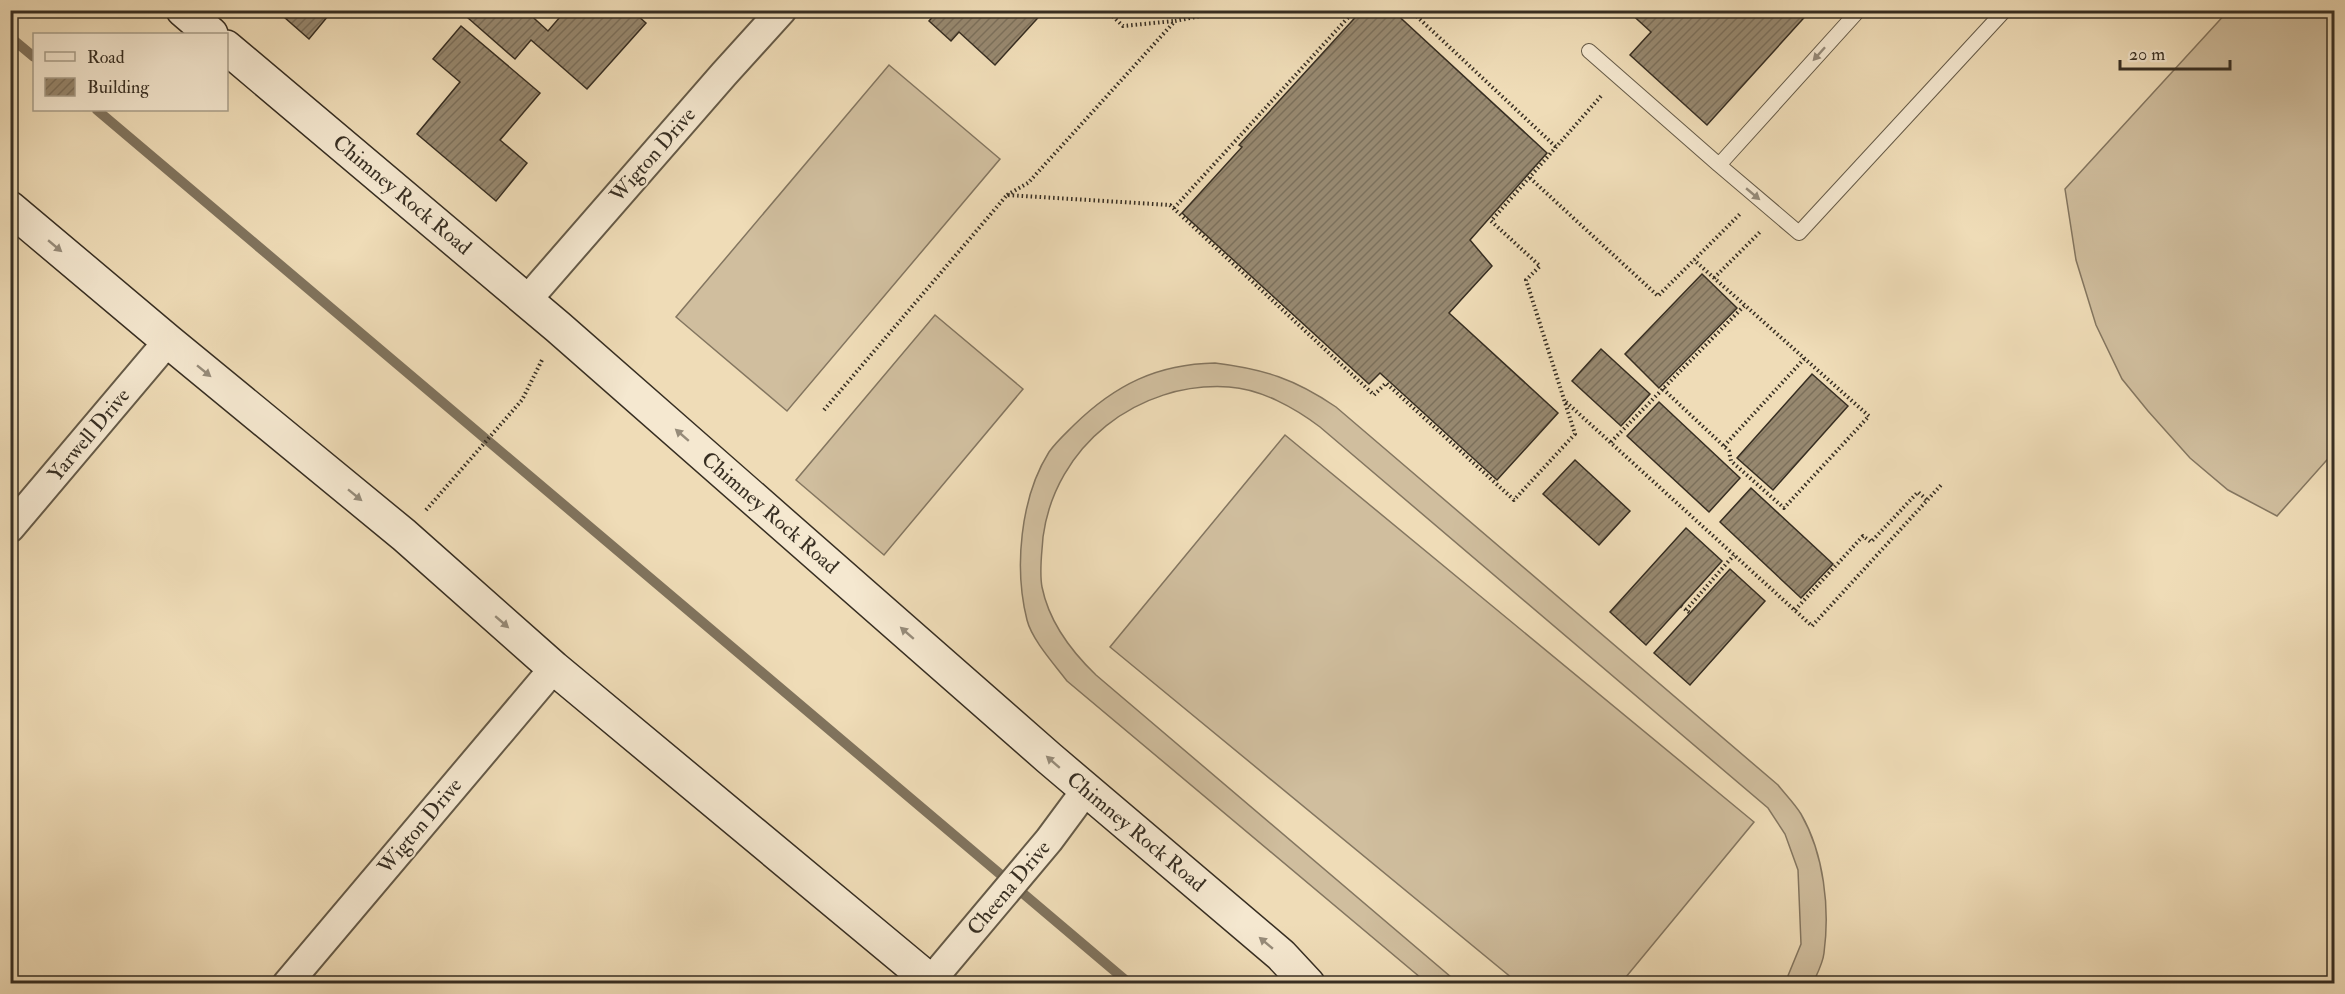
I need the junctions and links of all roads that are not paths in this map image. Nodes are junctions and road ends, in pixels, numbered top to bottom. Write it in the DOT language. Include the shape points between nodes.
graph roads {
  1 [pos="183,10"];
  2 [pos="782,10"];
  3 [pos="1859,10"];
  4 [pos="2005,10"];
  5 [pos="210,33"];
  6 [pos="228,49"];
  7 [pos="1589,51"];
  8 [pos="1719,165"];
  9 [pos="10,208"];
  10 [pos="527,300"];
  11 [pos="168,342"];
  12 [pos="10,528"];
  13 [pos="554,668"];
  14 [pos="1086,790"];
  15 [pos="931,983"];
  16 [pos="286,984"];
  17 [pos="1308,984"];
  1 -- 5 [label="main road"];
  2 -- 10 [label="street, Wigton Drive"];
  3 -- 8 [label="lane, one-way"];
  8 -- 4 [label="lane, one-way" via="1799,233"];
  6 -- 10 [label="main road, Chimney Rock Road"];
  7 -- 8 [label="lane"];
  9 -- 11 [label="main road, one-way"];
  14 -- 10 [label="main road, Chimney Rock Road, one-way"];
  11 -- 12 [label="street, Yarwell Drive"];
  11 -- 13 [label="main road, one-way" via="404,535"];
  13 -- 15 [label="main road"];
  13 -- 16 [label="street, Wigton Drive"];
  14 -- 15 [label="street, Cheena Drive"];
  17 -- 14 [label="main road, Chimney Rock Road, one-way" via="1281,955"];
}
